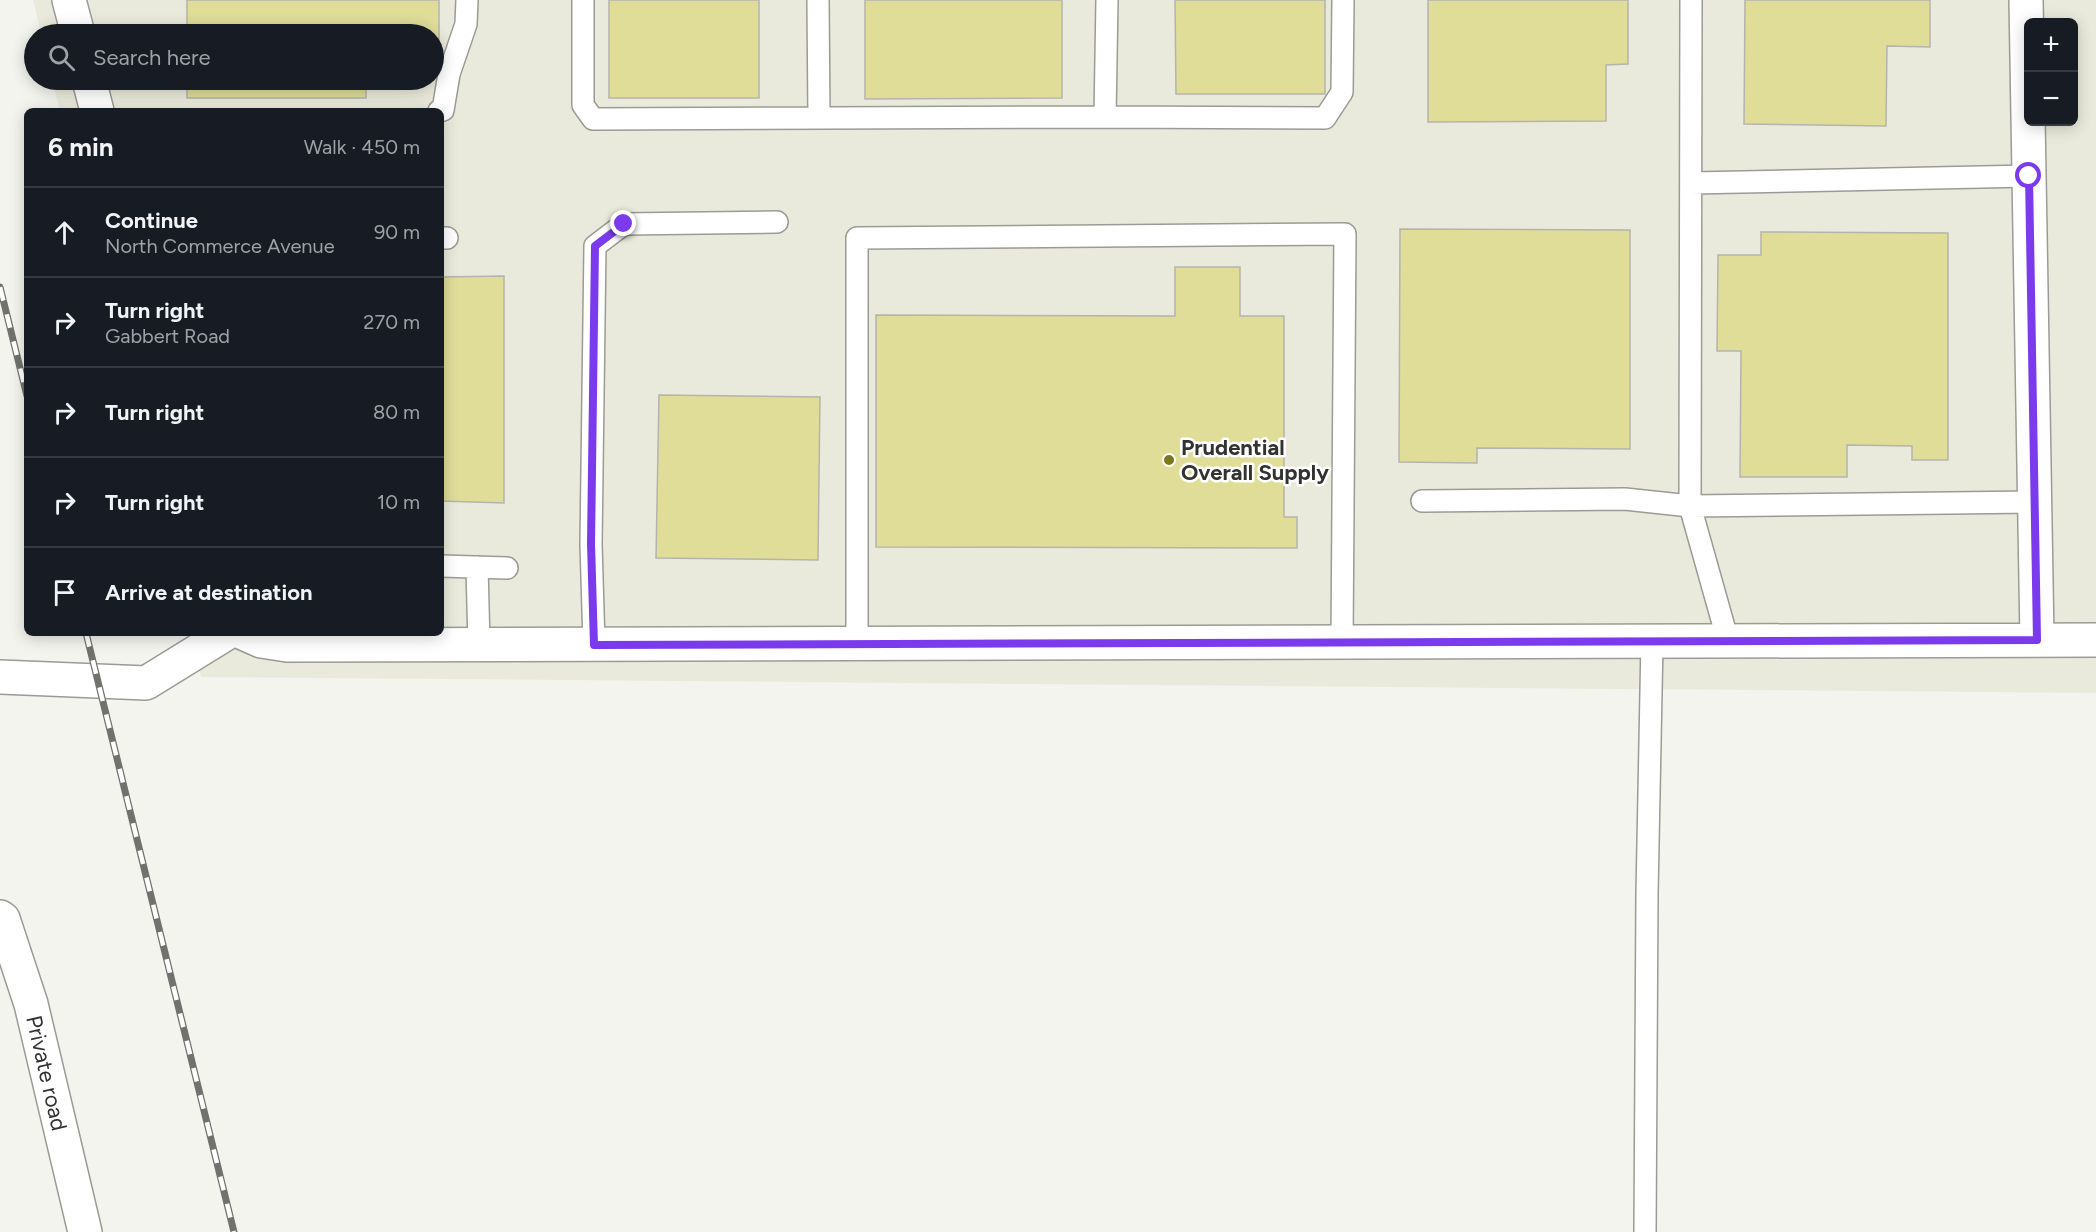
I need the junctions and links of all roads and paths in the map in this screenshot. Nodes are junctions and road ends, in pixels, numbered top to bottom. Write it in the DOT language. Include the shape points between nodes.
graph roads {
  1 [pos="69,0"];
  2 [pos="467,0"];
  3 [pos="583,0"];
  4 [pos="818,0"];
  5 [pos="1107,0"];
  6 [pos="1343,0"];
  7 [pos="1691,0"];
  8 [pos="2026,0"];
  9 [pos="75,24"];
  10 [pos="92,90"];
  11 [pos="96,108"];
  12 [pos="443,108"];
  13 [pos="1106,117"];
  14 [pos="819,118"];
  15 [pos="2029,176"];
  16 [pos="1691,183"];
  17 [pos="777,222"];
  18 [pos="1422,501"];
  19 [pos="2035,502"];
  20 [pos="1690,506"];
  21 [pos="444,566"];
  22 [pos="477,567"];
  23 [pos="507,568"];
  24 [pos="222,636"];
  25 [pos="250,636"];
  26 [pos="2037,640"];
  27 [pos="2096,640"];
  28 [pos="1652,641"];
  29 [pos="1728,641"];
  30 [pos="1342,642"];
  31 [pos="857,644"];
  32 [pos="479,645"];
  33 [pos="594,645"];
  34 [pos="0,677"];
  35 [pos="0,917"];
  36 [pos="85,1232"];
  37 [pos="1645,1232"];
  1 -- 9 [label="street"];
  2 -- 12 [label="lane" via="466,24 449,74"];
  3 -- 14 [label="lane" via="583,105 593,119"];
  4 -- 14 [label="lane"];
  5 -- 13 [label="lane"];
  6 -- 13 [label="lane" via="1342,92 1325,118"];
  7 -- 16 [label="lane"];
  8 -- 15 [label="street"];
  10 -- 11 [label="street"];
  13 -- 14 [label="lane"];
  15 -- 16 [label="lane"];
  15 -- 19 [label="street"];
  16 -- 20 [label="lane"];
  17 -- 33 [label="lane" via="624,224 595,246 591,544"];
  18 -- 20 [label="lane" via="1624,499"];
  19 -- 20 [label="lane"];
  19 -- 26 [label="street"];
  20 -- 29 [label="lane"];
  21 -- 22 [label="lane"];
  22 -- 23 [label="lane"];
  22 -- 32 [label="lane"];
  24 -- 34 [label="street" via="147,683"];
  25 -- 32 [label="street" via="287,645"];
  26 -- 27 [label="street"];
  26 -- 29 [label="street"];
  28 -- 29 [label="street"];
  28 -- 30 [label="street"];
  28 -- 37 [label="lane"];
  30 -- 31 [label="street"];
  30 -- 31 [label="lane" via="1345,234 1237,234 857,238"];
  31 -- 33 [label="street"];
  32 -- 33 [label="street"];
  35 -- 36 [label="street, Private road" via="31,1004"];
}
